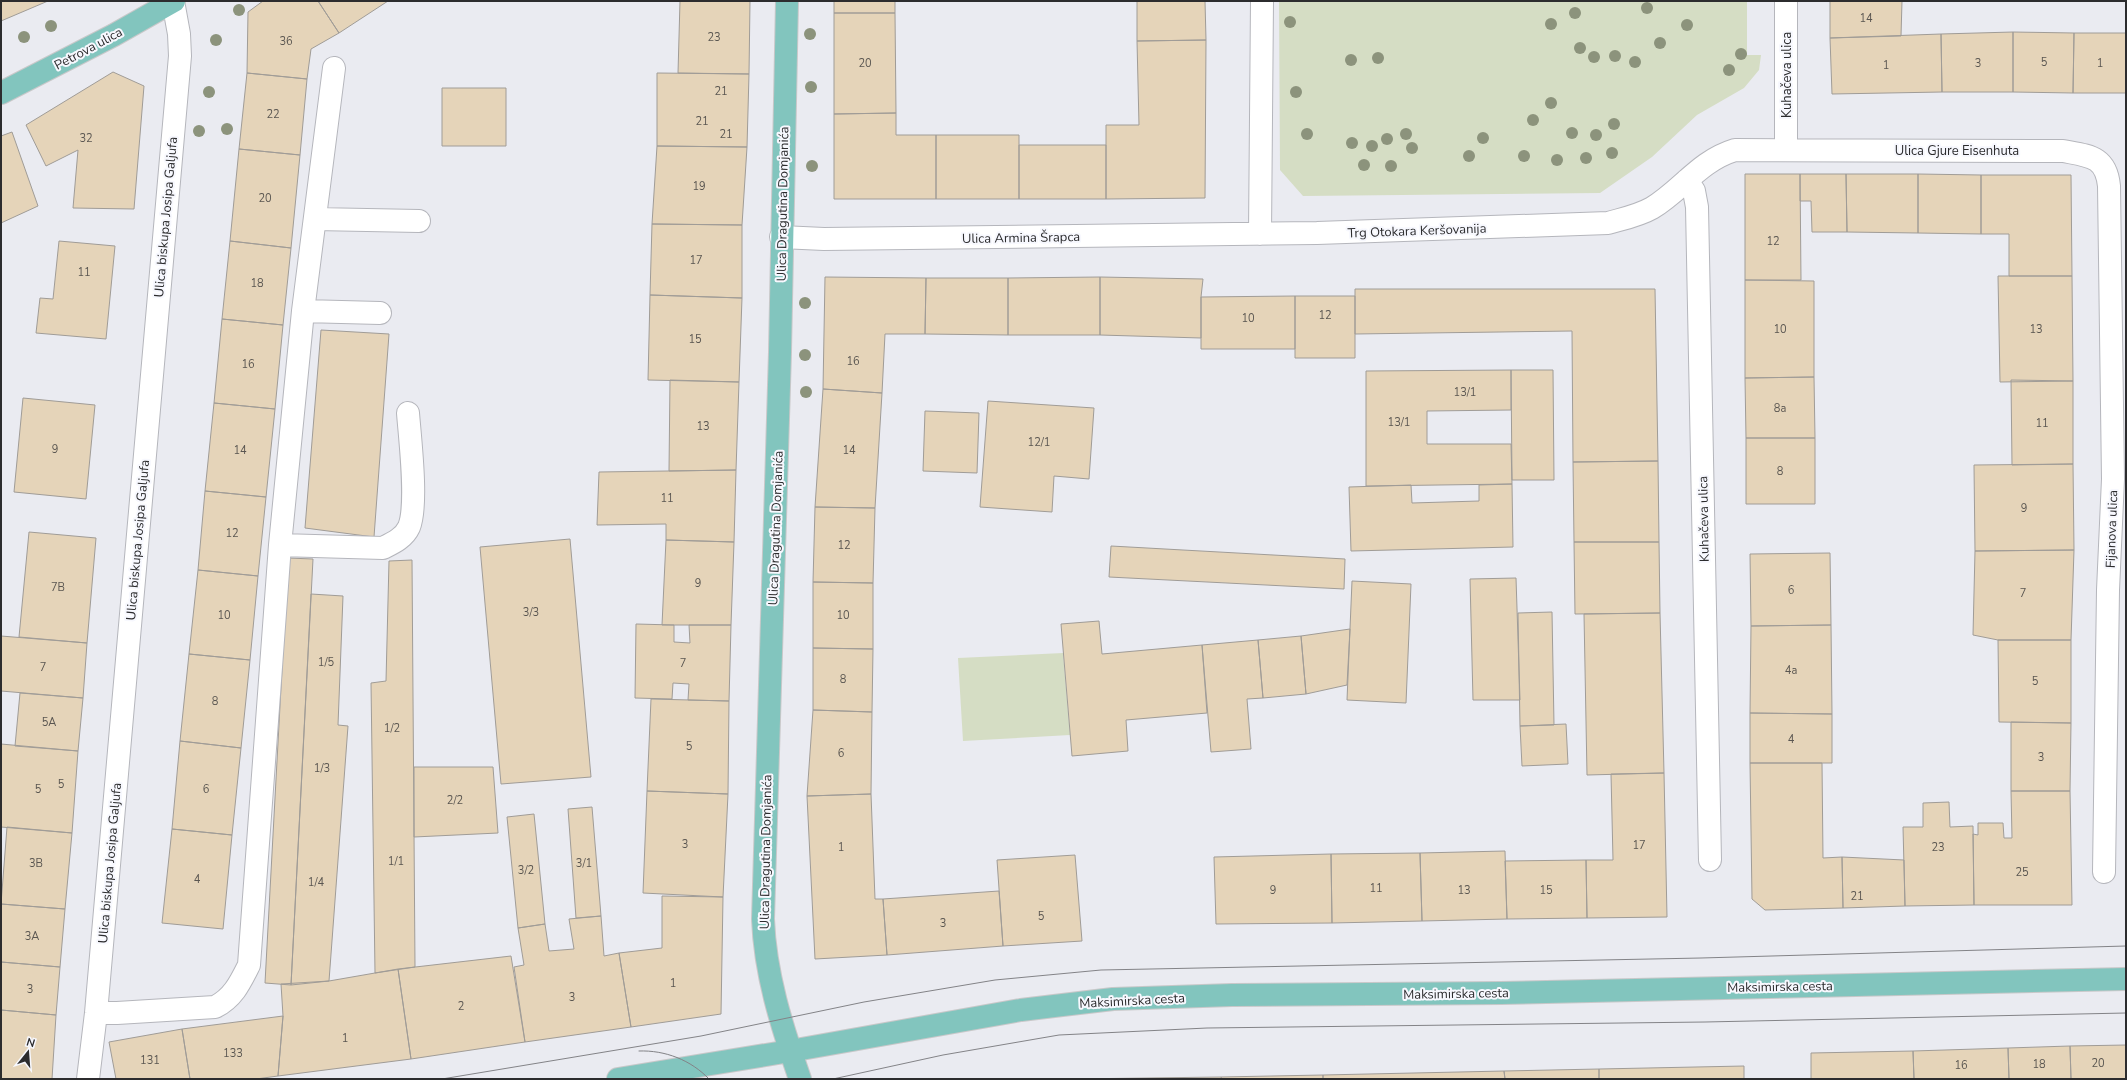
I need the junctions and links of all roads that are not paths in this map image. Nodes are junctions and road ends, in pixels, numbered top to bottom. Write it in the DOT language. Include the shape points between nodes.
graph roads {
  1 [pos="173,1"];
  2 [pos="787,1"];
  3 [pos="1262,1"];
  4 [pos="1786,1"];
  5 [pos="334,68"];
  6 [pos="1,93"];
  7 [pos="1786,149"];
  8 [pos="1687,180"];
  9 [pos="2118,187"];
  10 [pos="315,219"];
  11 [pos="418,221"];
  12 [pos="1260,234"];
  13 [pos="782,237"];
  14 [pos="303,311"];
  15 [pos="380,313"];
  16 [pos="408,413"];
  17 [pos="2119,479"];
  18 [pos="280,545"];
  19 [pos="2117,590"];
  20 [pos="1710,860"];
  21 [pos="2104,872"];
  22 [pos="2126,979"];
  23 [pos="96,1013"];
  24 [pos="790,1051"];
  25 [pos="88,1079"];
  26 [pos="618,1079"];
  27 [pos="800,1079"];
  1 -- 6 [label="main road, Petrova ulica" via="114,35"];
  1 -- 23 [label="street, Ulica biskupa Josipa Galjufa" via="180,34 180,56"];
  2 -- 13 [label="main road, Ulica Dragutina Domjanića"];
  3 -- 12 [label="street"];
  4 -- 7 [label="street, Kuhačeva ulica"];
  5 -- 10 [label="street"];
  7 -- 8 [label="street, Trg Otokara Keršovanija" via="1735,150 1719,155"];
  7 -- 9 [label="street, Ulica Gjure Eisenhuta" via="2063,151 2098,160"];
  8 -- 12 [label="street, Trg Otokara Keršovanija" via="1652,208 1608,223"];
  8 -- 20 [label="street, Kuhačeva ulica" via="1694,191 1697,207"];
  9 -- 17 [label="street, Fijanova ulica"];
  10 -- 11 [label="street"];
  10 -- 14 [label="street"];
  12 -- 13 [label="street, Ulica Armina Šrapca" via="824,239"];
  13 -- 24 [label="main road, Ulica Dragutina Domjanića" via="763,919 766,960"];
  14 -- 15 [label="street"];
  14 -- 18 [label="street"];
  16 -- 18 [label="street" via="413,511 408,528 397,541 383,548"];
  17 -- 19 [label="street, Fijanova ulica"];
  18 -- 23 [label="street" via="249,965 238,988 225,1002 214,1007 117,1014"];
  19 -- 21 [label="street, Fijanova ulica"];
  22 -- 24 [label="main road, Maksimirska cesta" via="1113,999 1021,1010"];
  23 -- 25 [label="street, Ulica biskupa Josipa Galjufa"];
  24 -- 26 [label="main road, Maksimirska cesta"];
  24 -- 27 [label="main road, Ulica Dragutina Domjanića"];
}
